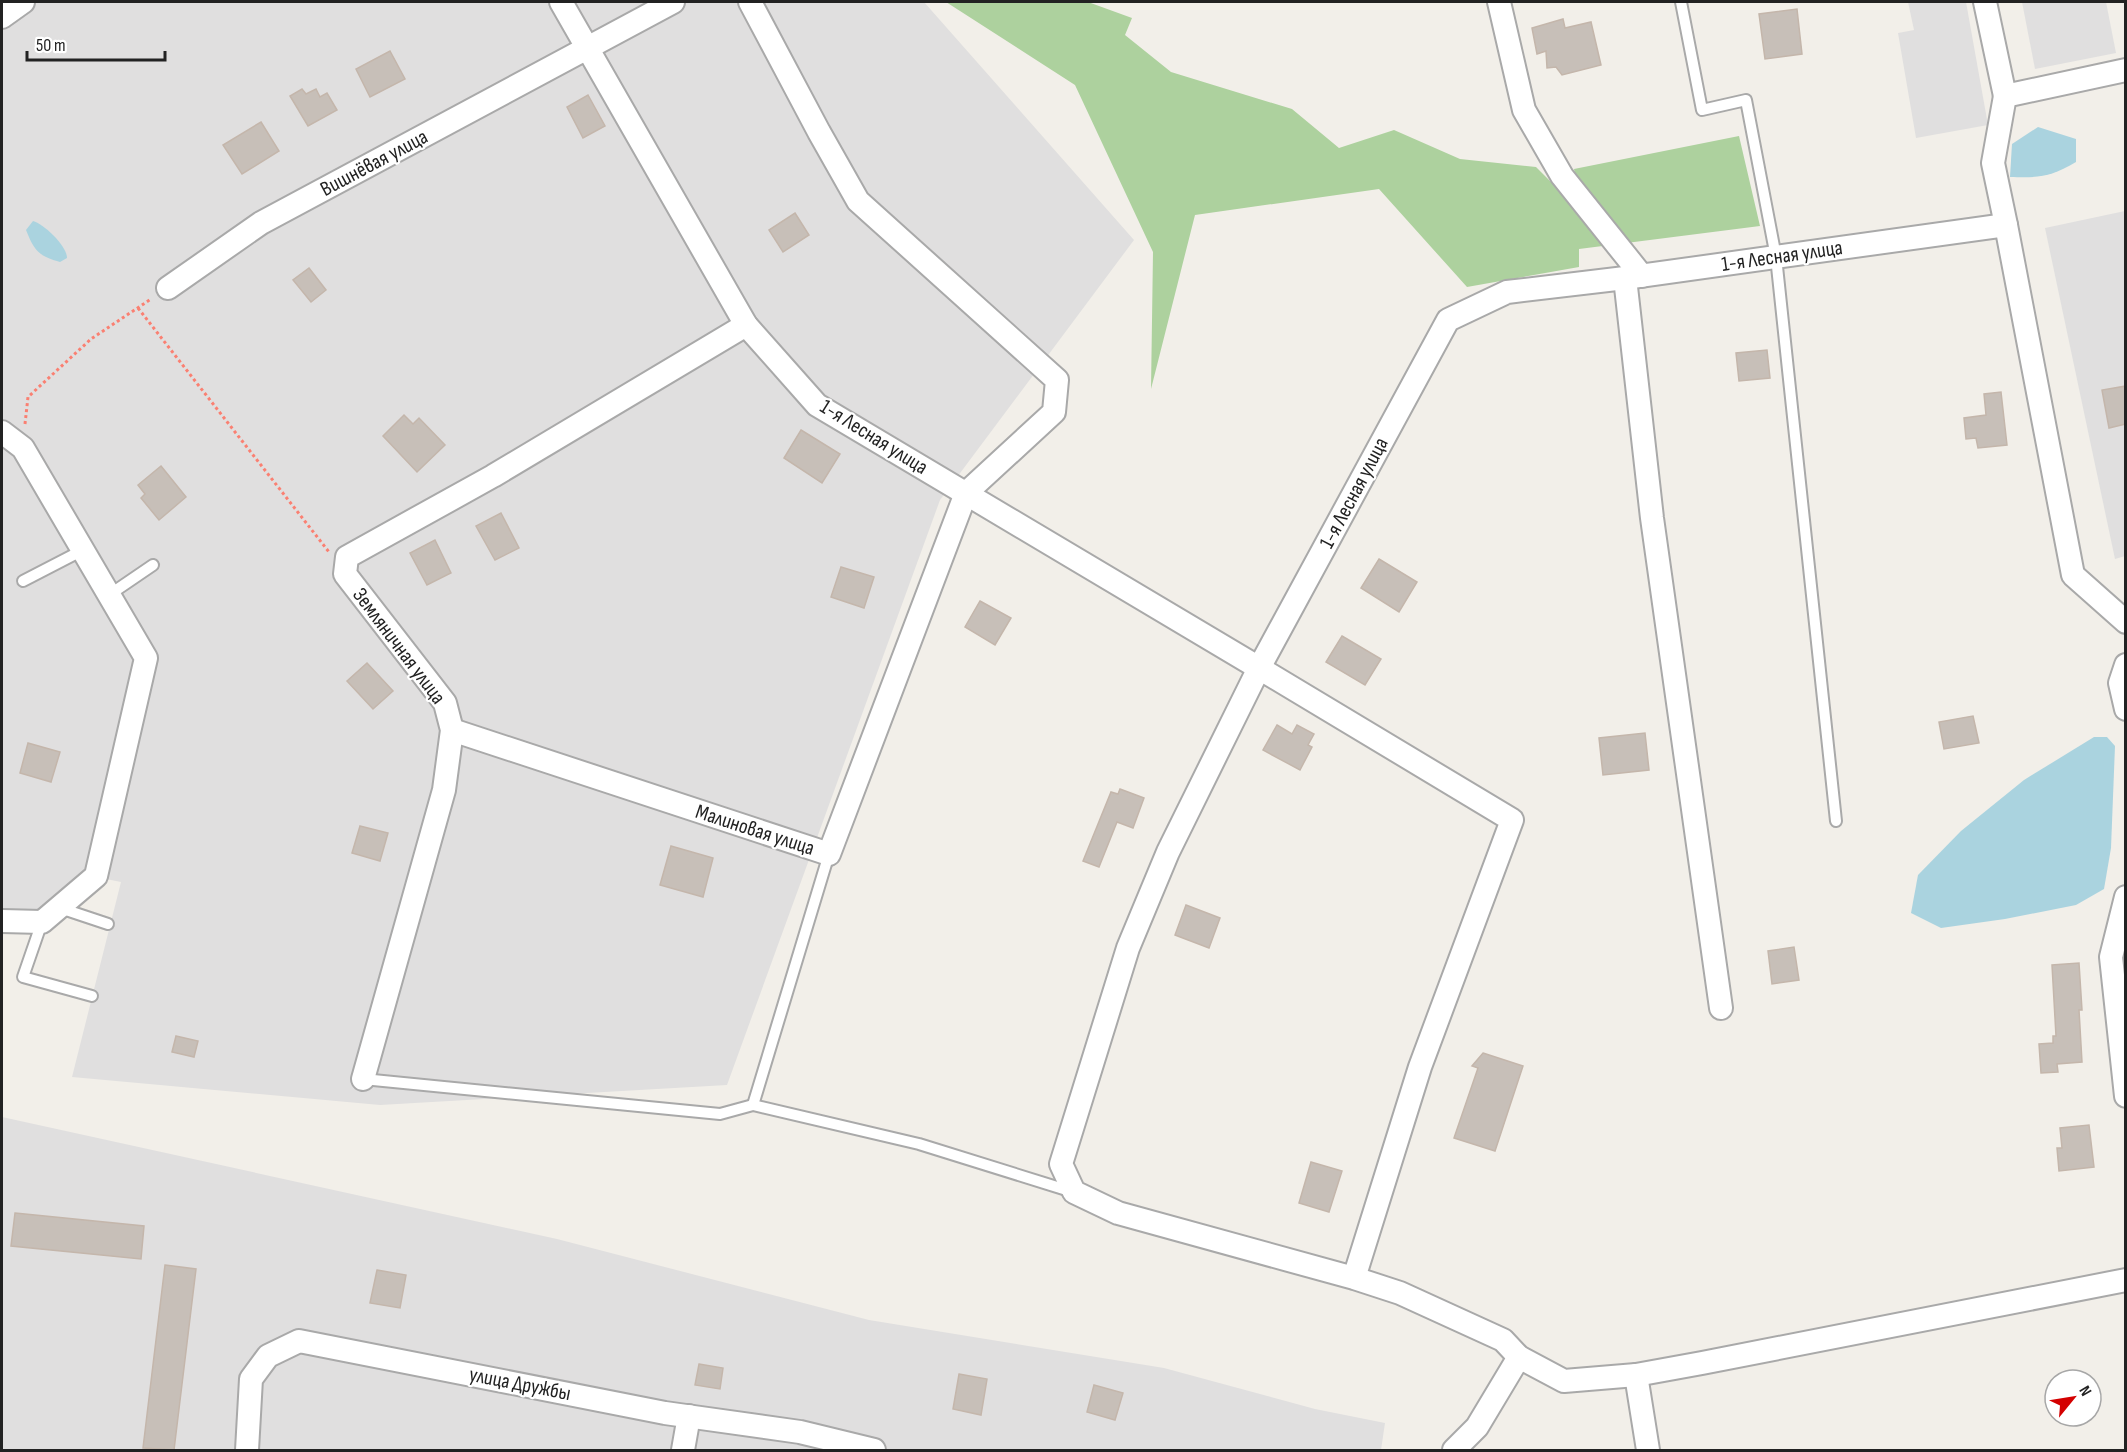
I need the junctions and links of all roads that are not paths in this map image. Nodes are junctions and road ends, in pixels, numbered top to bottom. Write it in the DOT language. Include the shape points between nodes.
graph roads {
  1 [pos="23,2"];
  2 [pos="561,2"];
  3 [pos="673,2"];
  4 [pos="750,2"];
  5 [pos="1499,2"];
  6 [pos="1681,2"];
  7 [pos="1985,2"];
  8 [pos="2,17"];
  9 [pos="586,48"];
  10 [pos="2126,70"];
  11 [pos="2005,96"];
  12 [pos="2006,225"];
  13 [pos="1776,257"];
  14 [pos="1633,277"];
  15 [pos="168,288"];
  16 [pos="746,325"];
  17 [pos="2,432"];
  18 [pos="966,493"];
  19 [pos="83,550"];
  20 [pos="153,565"];
  21 [pos="23,580"];
  22 [pos="109,595"];
  23 [pos="2126,622"];
  24 [pos="2126,665"];
  25 [pos="1259,668"];
  26 [pos="2126,709"];
  27 [pos="452,730"];
  28 [pos="1836,821"];
  29 [pos="829,854"];
  30 [pos="2126,897"];
  31 [pos="51,915"];
  32 [pos="2,921"];
  33 [pos="108,924"];
  34 [pos="92,996"];
  35 [pos="1721,1008"];
  36 [pos="363,1079"];
  37 [pos="2126,1096"];
  38 [pos="753,1105"];
  39 [pos="1074,1192"];
  40 [pos="1354,1278"];
  41 [pos="2126,1280"];
  42 [pos="1519,1357"];
  43 [pos="1636,1375"];
  44 [pos="689,1416"];
  45 [pos="1477,1427"];
  46 [pos="247,1450"];
  47 [pos="682,1450"];
  48 [pos="874,1450"];
  49 [pos="1454,1450"];
  50 [pos="1478,1450"];
  51 [pos="1648,1450"];
  1 -- 8 [label="street"];
  2 -- 9 [label="street, 1-я Лесная улица"];
  3 -- 9 [label="street, Вишнёвая улица"];
  4 -- 18 [label="street" via="858,201 1057,381 1054,412"];
  5 -- 14 [label="street" via="1524,110 1562,176"];
  6 -- 13 [label="lane" via="1702,110 1746,100"];
  7 -- 11 [label="street"];
  9 -- 15 [label="street, Вишнёвая улица" via="261,223"];
  9 -- 16 [label="street, 1-я Лесная улица"];
  10 -- 11 [label="street"];
  11 -- 12 [label="street" via="1993,163"];
  12 -- 13 [label="street, 1-я Лесная улица"];
  12 -- 23 [label="street" via="2073,575"];
  13 -- 14 [label="street, 1-я Лесная улица"];
  13 -- 28 [label="lane"];
  14 -- 25 [label="street, 1-я Лесная улица" via="1507,292 1448,320"];
  14 -- 35 [label="street" via="1652,518"];
  16 -- 18 [label="street, 1-я Лесная улица" via="817,405"];
  16 -- 27 [label="street, Земляничная улица" via="493,476 346,557 345,574 445,703"];
  17 -- 19 [label="street" via="23,448"];
  18 -- 25 [label="street, 1-я Лесная улица"];
  18 -- 29 [label="street, Малиновая улица"];
  19 -- 21 [label="lane"];
  19 -- 22 [label="street"];
  20 -- 22 [label="lane"];
  22 -- 31 [label="street" via="146,658 96,876"];
  24 -- 26 [label="street" via="2120,683"];
  25 -- 39 [label="street" via="1168,852 1128,948 1061,1164"];
  25 -- 40 [label="street" via="1512,820 1420,1067"];
  27 -- 29 [label="street, Малиновая улица"];
  27 -- 36 [label="street, Земляничная улица" via="444,790"];
  29 -- 38 [label="lane"];
  30 -- 37 [label="street" via="2110,957"];
  31 -- 32 [label="street"];
  31 -- 33 [label="lane"];
  31 -- 34 [label="lane" via="23,977"];
  36 -- 38 [label="lane" via="720,1114"];
  38 -- 39 [label="lane" via="919,1144"];
  39 -- 40 [label="street" via="1118,1213"];
  40 -- 42 [label="street" via="1400,1293 1503,1340"];
  41 -- 43 [label="street"];
  42 -- 43 [label="street" via="1564,1381"];
  42 -- 45 [label="street"];
  43 -- 51 [label="street"];
  44 -- 46 [label="street, улица Дружбы" via="299,1341 268,1356 251,1380"];
  44 -- 47 [label="street"];
  44 -- 48 [label="street, улица Дружбы" via="800,1432"];
  45 -- 49 [label="street"];
  45 -- 50 [label="street"];
}
